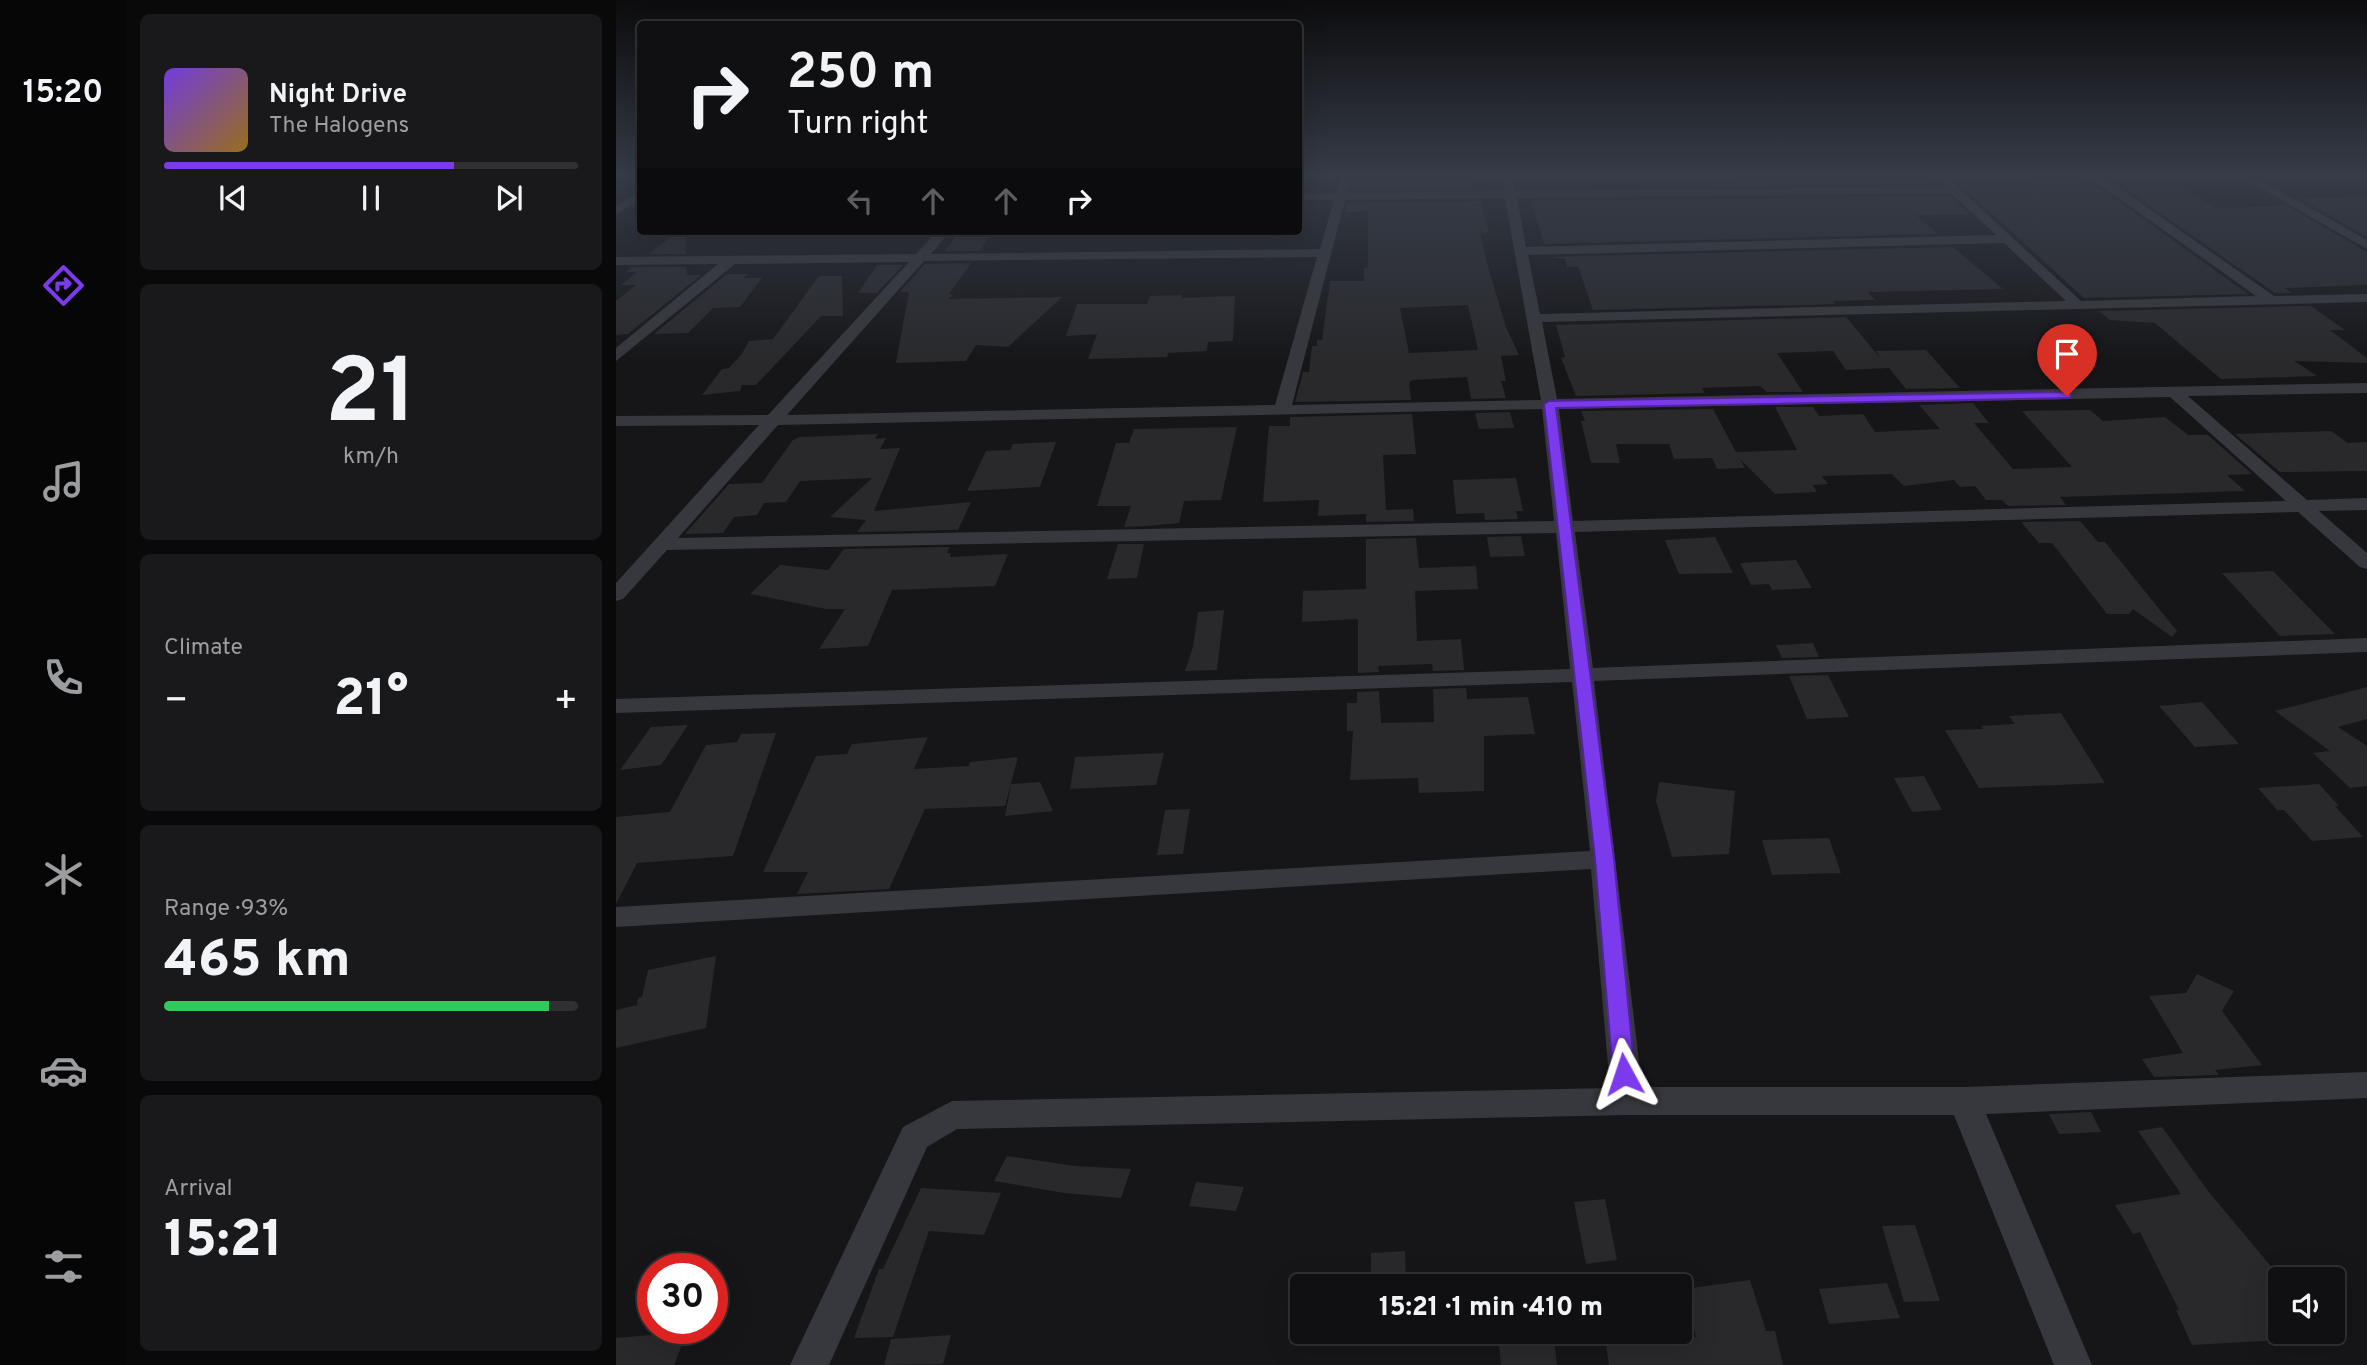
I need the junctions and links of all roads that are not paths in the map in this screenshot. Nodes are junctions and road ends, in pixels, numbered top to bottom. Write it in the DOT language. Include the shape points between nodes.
graph roads {
  1 [pos="939,237"];
  2 [pos="1332,237"];
  3 [pos="1518,237"];
  4 [pos="2004,237"];
  5 [pos="2180,237"];
  6 [pos="2007,239"];
  7 [pos="1521,251"];
  8 [pos="1327,253"];
  9 [pos="918,258"];
  10 [pos="731,260"];
  11 [pos="616,261"];
  12 [pos="2367,298"];
  13 [pos="2270,300"];
  14 [pos="2078,305"];
  15 [pos="1534,318"];
  16 [pos="616,356"];
  17 [pos="2367,388"];
  18 [pos="2176,394"];
  19 [pos="1549,404"];
  20 [pos="1282,410"];
  21 [pos="773,419"];
  22 [pos="616,421"];
  23 [pos="2367,504"];
  24 [pos="2302,506"];
  25 [pos="1565,527"];
  26 [pos="662,544"];
  27 [pos="2367,563"];
  28 [pos="616,594"];
  29 [pos="2367,645"];
  30 [pos="1583,676"];
  31 [pos="616,706"];
  32 [pos="1604,859"];
  33 [pos="616,917"];
  34 [pos="2367,1085"];
  35 [pos="1627,1101"];
  36 [pos="1965,1101"];
  37 [pos="809,1365"];
  38 [pos="2073,1365"];
  1 -- 9 [label="street"];
  2 -- 8 [label="street"];
  3 -- 7 [label="street"];
  4 -- 6 [label="street"];
  5 -- 13 [label="street"];
  6 -- 7 [label="street"];
  6 -- 14 [label="street"];
  7 -- 15 [label="street"];
  8 -- 9 [label="street"];
  8 -- 20 [label="street"];
  9 -- 10 [label="street"];
  9 -- 21 [label="street"];
  10 -- 11 [label="street"];
  10 -- 16 [label="street"];
  12 -- 13 [label="street"];
  13 -- 14 [label="street"];
  14 -- 15 [label="street"];
  15 -- 19 [label="street"];
  17 -- 18 [label="street"];
  18 -- 19 [label="street"];
  18 -- 24 [label="street"];
  19 -- 20 [label="street"];
  19 -- 25 [label="street"];
  20 -- 21 [label="street"];
  21 -- 22 [label="street"];
  21 -- 26 [label="street"];
  23 -- 24 [label="street"];
  24 -- 25 [label="street"];
  24 -- 27 [label="street"];
  25 -- 26 [label="street"];
  25 -- 30 [label="street"];
  26 -- 28 [label="street"];
  29 -- 30 [label="street"];
  30 -- 31 [label="street"];
  30 -- 32 [label="street"];
  32 -- 33 [label="street"];
  32 -- 35 [label="street"];
  34 -- 36 [label="street"];
  35 -- 36 [label="street"];
  35 -- 37 [label="street" via="952,1115 915,1138"];
  36 -- 38 [label="street"];
}
